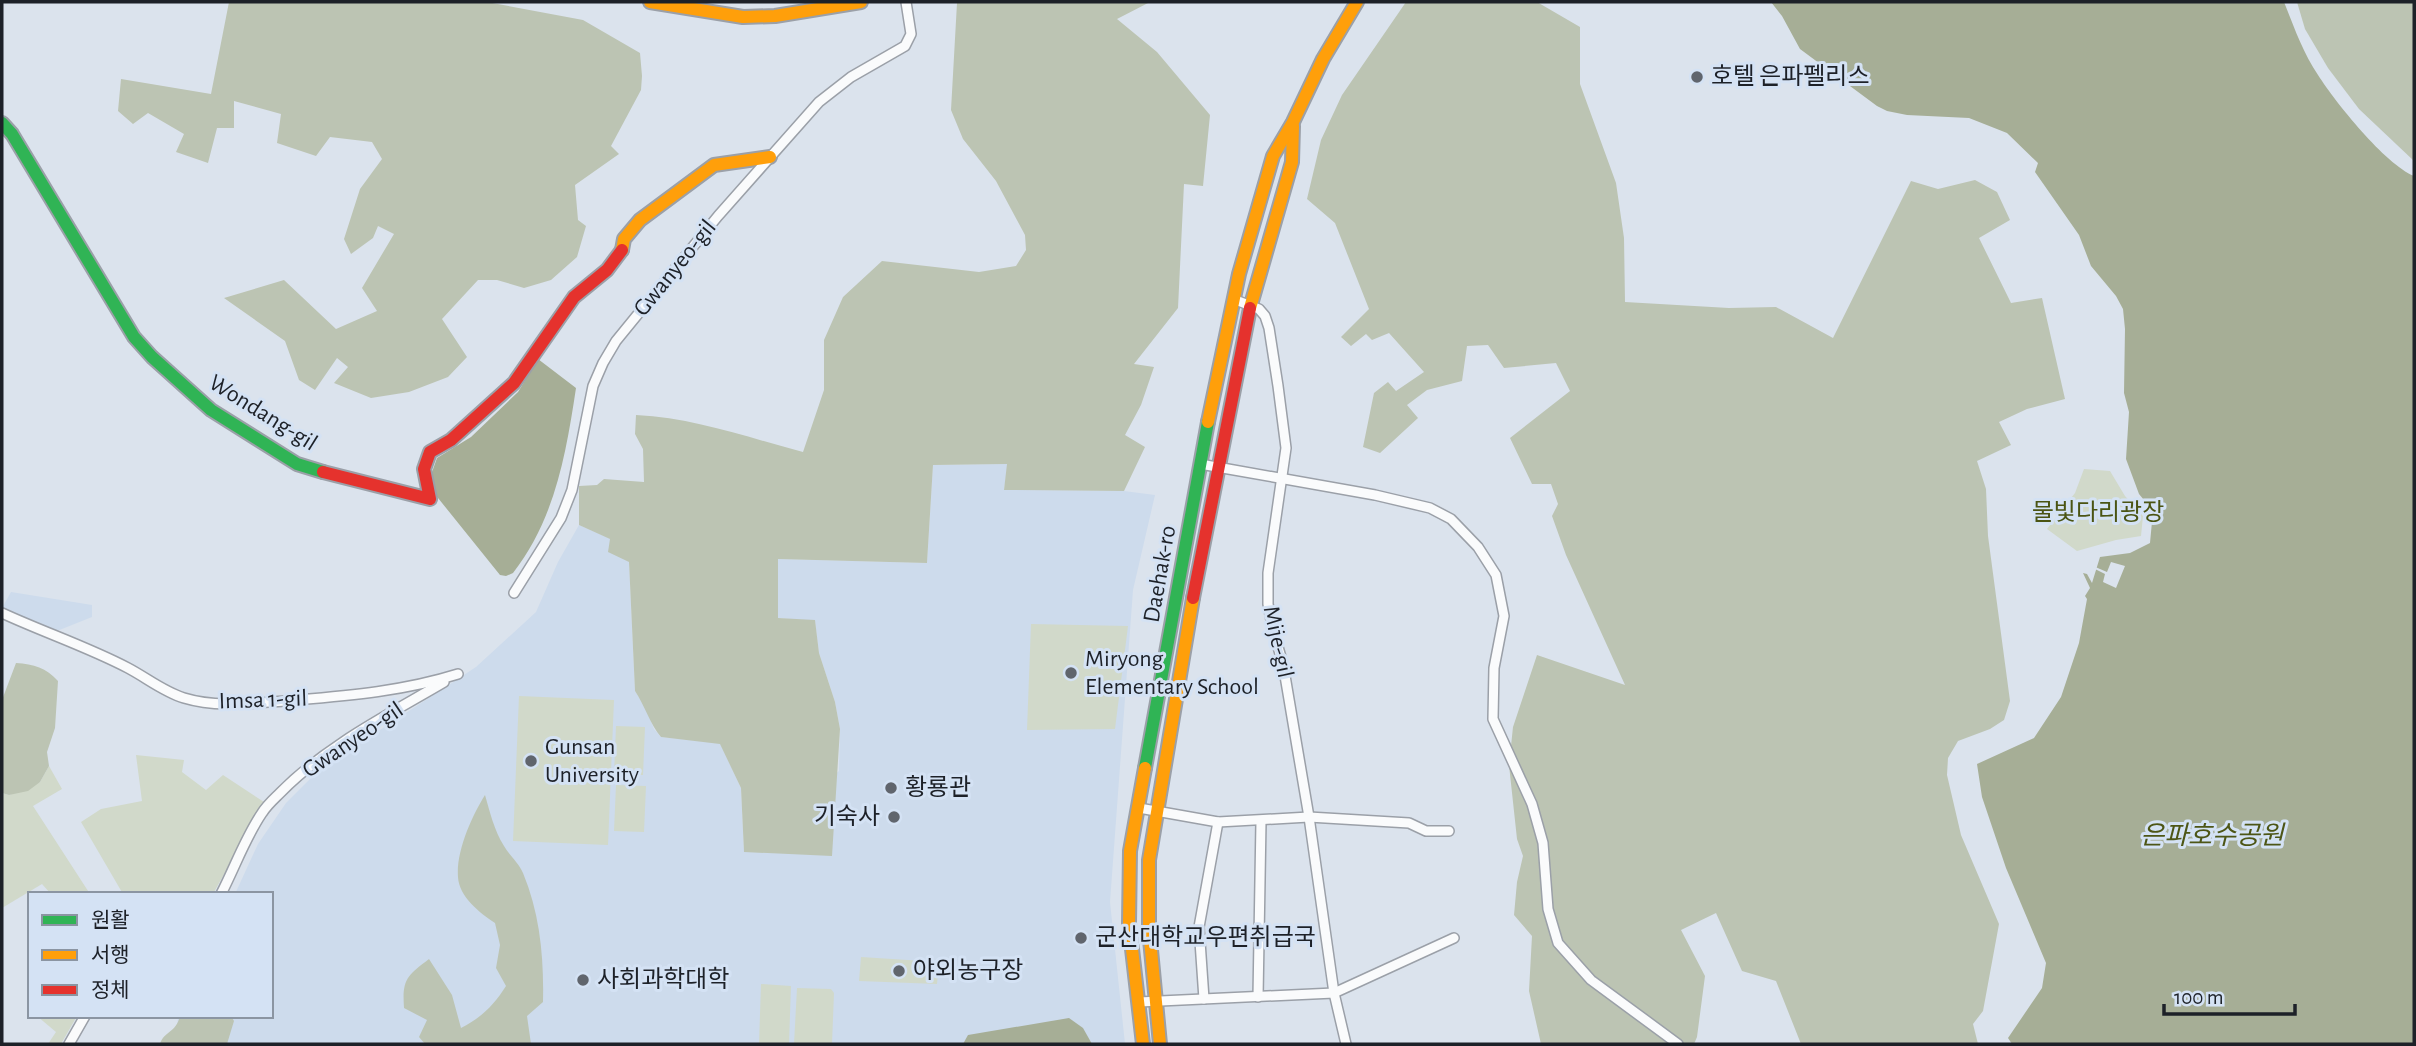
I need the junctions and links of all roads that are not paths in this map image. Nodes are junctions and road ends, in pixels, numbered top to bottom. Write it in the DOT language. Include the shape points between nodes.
graph roads {
  1 [pos="650,2"];
  2 [pos="861,2"];
  3 [pos="906,2"];
  4 [pos="1357,2"];
  5 [pos="1293,122"];
  6 [pos="2,123"];
  7 [pos="770,157"];
  8 [pos="1233,299"];
  9 [pos="1250,305"];
  10 [pos="1200,464"];
  11 [pos="1219,468"];
  12 [pos="1282,480"];
  13 [pos="514,593"];
  14 [pos="2,612"];
  15 [pos="458,674"];
  16 [pos="1139,808"];
  17 [pos="1157,811"];
  18 [pos="1309,817"];
  19 [pos="1261,821"];
  20 [pos="1218,822"];
  21 [pos="1449,831"];
  22 [pos="222,892"];
  23 [pos="1454,938"];
  24 [pos="1334,993"];
  25 [pos="1258,997"];
  26 [pos="1205,999"];
  27 [pos="1156,1001"];
  28 [pos="1139,1002"];
  29 [pos="84,1018"];
  30 [pos="69,1044"];
  31 [pos="1143,1044"];
  32 [pos="1160,1044"];
  33 [pos="1346,1044"];
  34 [pos="1678,1044"];
  1 -- 2 [label="street" via="743,18"];
  3 -- 7 [label="street, Gwanyeo-gil" via="911,34 905,46 819,102"];
  4 -- 5 [label="street, Daehak-ro"];
  5 -- 8 [label="street, Daehak-ro" via="1273,156"];
  5 -- 9 [label="street, Daehak-ro" via="1292,162"];
  6 -- 7 [label="street, Wondang-gil" via="134,337 211,410 297,464 430,499 424,469 430,452 451,440 514,383 574,297 621,253 624,239 640,220 714,165"];
  7 -- 13 [label="street, Gwanyeo-gil" via="616,341 603,363 593,386 569,499"];
  8 -- 9 [label="street"];
  8 -- 10 [label="street, Daehak-ro"];
  9 -- 11 [label="street, Daehak-ro"];
  9 -- 12 [label="street, Mije-gil" via="1265,316 1269,328 1285,433"];
  10 -- 11 [label="street"];
  10 -- 16 [label="street, Daehak-ro"];
  11 -- 12 [label="street"];
  11 -- 17 [label="street, Daehak-ro"];
  12 -- 18 [label="street, Mije-gil" via="1268,604"];
  12 -- 34 [label="street" via="1430,508 1451,519 1478,547 1496,575 1504,616 1494,668 1493,719 1532,803 1543,843 1548,909 1558,943 1591,980"];
  14 -- 15 [label="street, Imsa 1-gil" via="127,667 167,692 206,702 354,696"];
  15 -- 22 [label="street, Gwanyeo-gil" via="313,762 291,782 264,810"];
  16 -- 17 [label="street"];
  16 -- 28 [label="street, Daehak-ro" via="1128,886"];
  17 -- 20 [label="street"];
  17 -- 27 [label="street, Daehak-ro" via="1147,886"];
  18 -- 19 [label="street"];
  18 -- 21 [label="street"];
  18 -- 24 [label="street, Mije-gil"];
  19 -- 20 [label="street"];
  19 -- 25 [label="street"];
  20 -- 26 [label="street" via="1199,927"];
  23 -- 24 [label="street"];
  24 -- 25 [label="street"];
  24 -- 33 [label="street, Mije-gil"];
  25 -- 26 [label="street"];
  26 -- 27 [label="street"];
  27 -- 28 [label="street"];
  27 -- 32 [label="street, Daehak-ro"];
  28 -- 31 [label="street, Daehak-ro"];
  29 -- 30 [label="street"];
}
